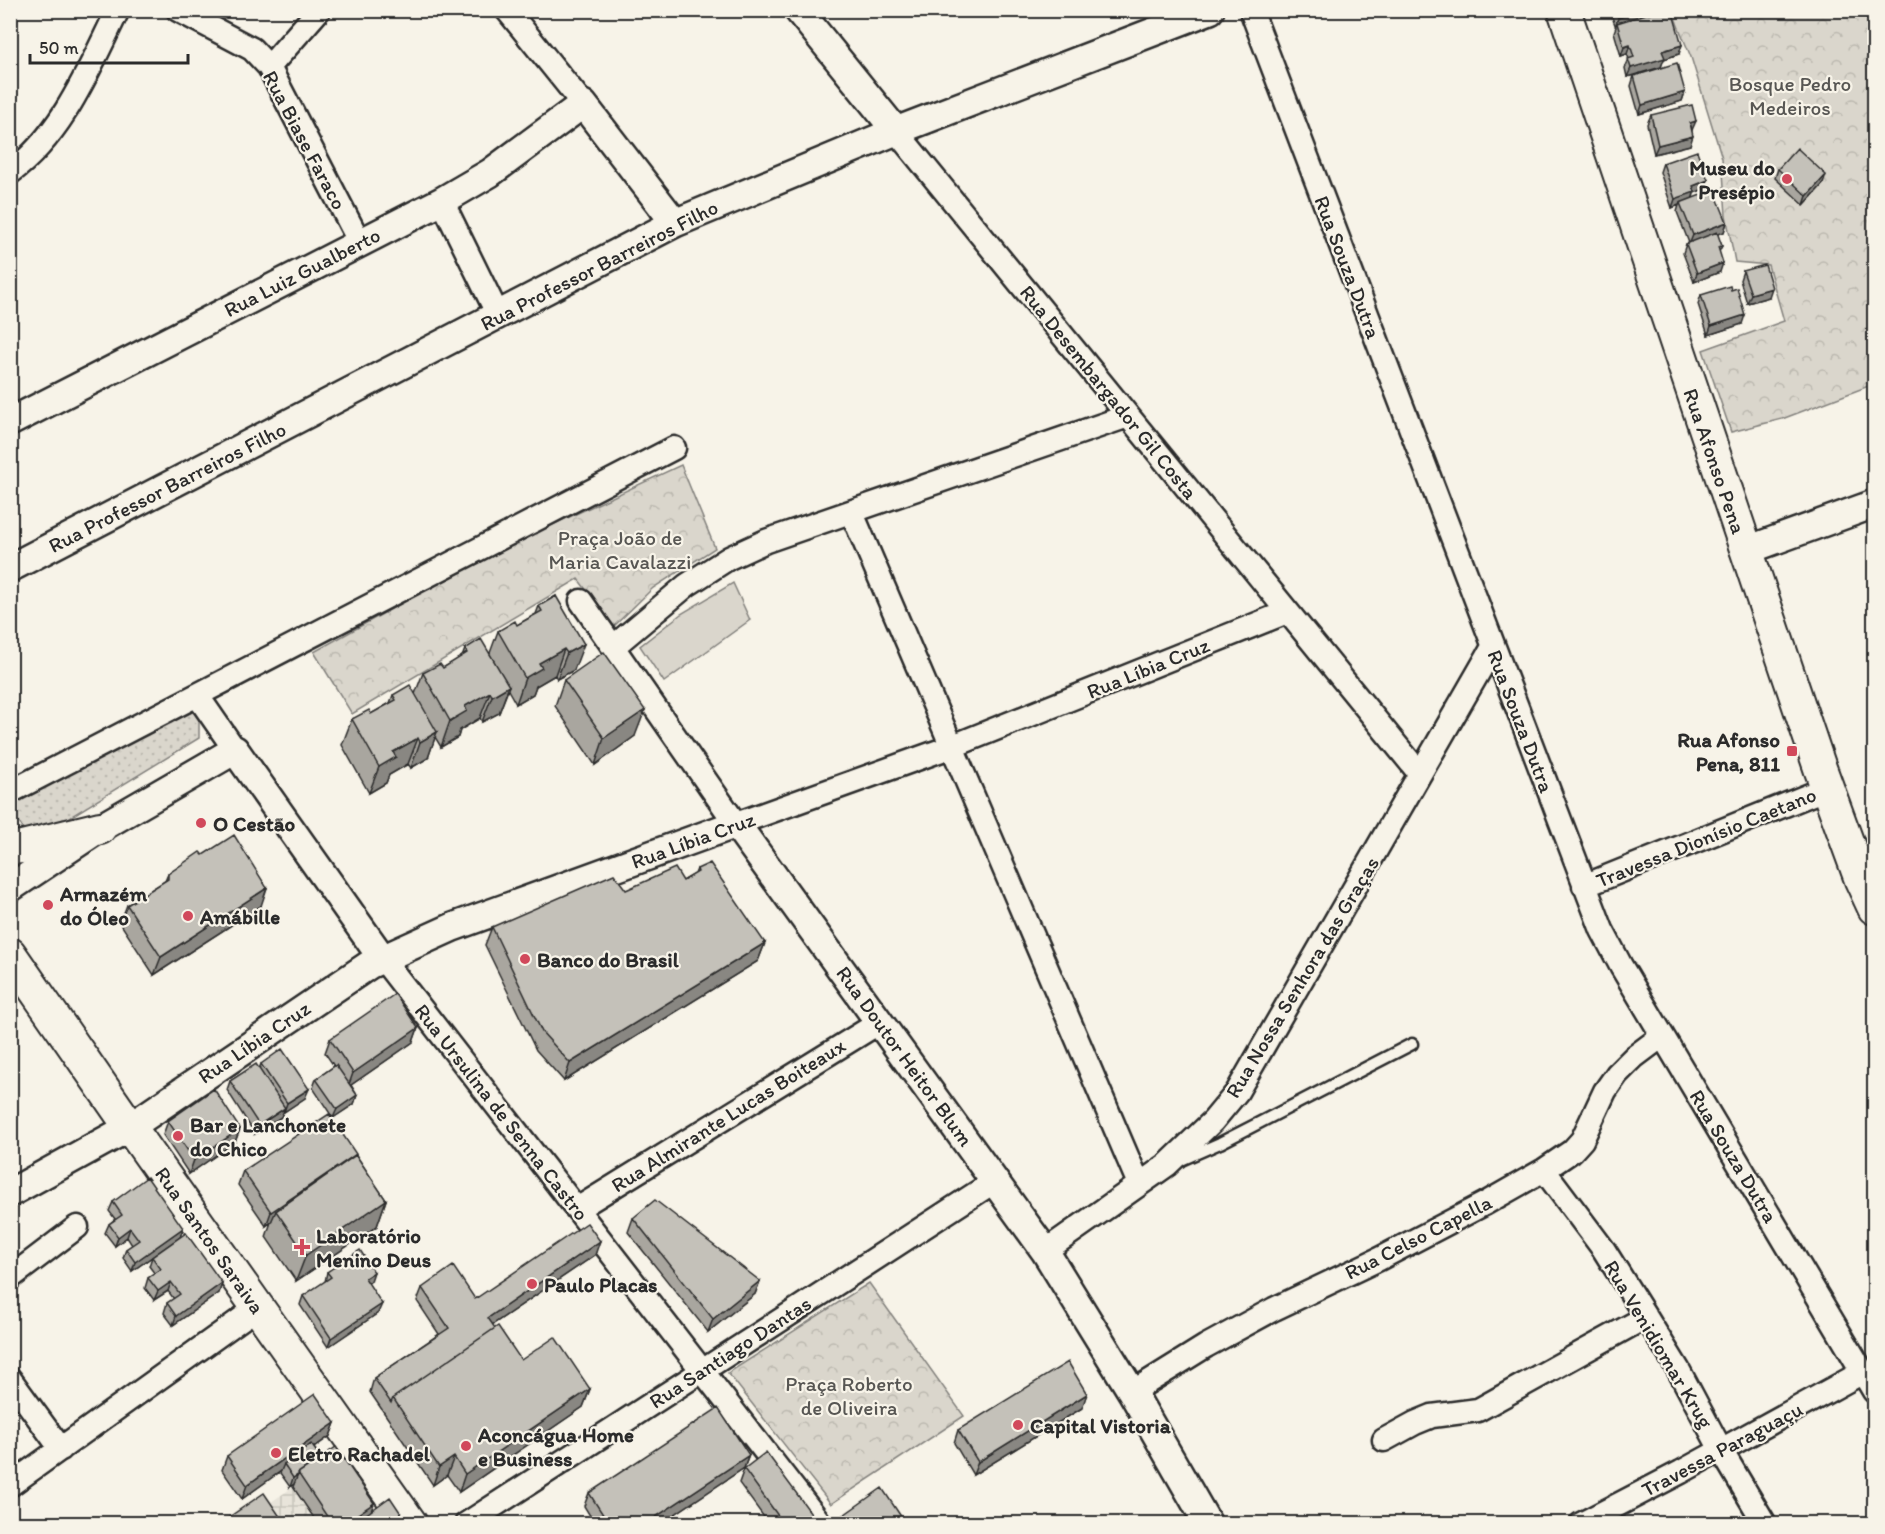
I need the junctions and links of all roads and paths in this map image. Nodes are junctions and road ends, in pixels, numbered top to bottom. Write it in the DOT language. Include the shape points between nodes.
graph roads {
  1 [pos="118,10"];
  2 [pos="178,10"];
  3 [pos="319,10"];
  4 [pos="507,10"];
  5 [pos="798,10"];
  6 [pos="1210,10"];
  7 [pos="1251,10"];
  8 [pos="1564,10"];
  9 [pos="269,67"];
  10 [pos="583,104"];
  11 [pos="896,131"];
  12 [pos="10,173"];
  13 [pos="442,201"];
  14 [pos="675,223"];
  15 [pos="360,243"];
  16 [pos="498,315"];
  17 [pos="1128,416"];
  18 [pos="10,422"];
  19 [pos="674,448"];
  20 [pos="1875,504"];
  21 [pos="852,513"];
  22 [pos="1745,551"];
  23 [pos="10,568"];
  24 [pos="581,601"];
  25 [pos="1287,612"];
  26 [pos="613,647"];
  27 [pos="1493,647"];
  28 [pos="197,695"];
  29 [pos="953,746"];
  30 [pos="235,750"];
  31 [pos="1420,774"];
  32 [pos="1827,788"];
  33 [pos="10,792"];
  34 [pos="736,824"];
  35 [pos="100,828"];
  36 [pos="14,843"];
  37 [pos="1863,852"];
  38 [pos="1584,886"];
  39 [pos="10,888"];
  40 [pos="1875,908"];
  41 [pos="10,954"];
  42 [pos="382,958"];
  43 [pos="880,1022"];
  44 [pos="1662,1036"];
  45 [pos="1412,1044"];
  46 [pos="130,1127"];
  47 [pos="1167,1165"];
  48 [pos="1544,1170"];
  49 [pos="995,1180"];
  50 [pos="1139,1184"];
  51 [pos="10,1193"];
  52 [pos="577,1209"];
  53 [pos="77,1227"];
  54 [pos="1046,1251"];
  55 [pos="10,1278"];
  56 [pos="258,1308"];
  57 [pos="1646,1317"];
  58 [pos="702,1370"];
  59 [pos="10,1379"];
  60 [pos="1869,1382"];
  61 [pos="1132,1392"];
  62 [pos="1384,1440"];
  63 [pos="61,1449"];
  64 [pos="1721,1450"];
  65 [pos="10,1485"];
  66 [pos="818,1520"];
  67 [pos="411,1524"];
  68 [pos="465,1524"];
  69 [pos="1208,1524"];
  70 [pos="1581,1524"];
  71 [pos="1765,1524"];
  1 -- 12 [label="street" via="57,125"];
  2 -- 9 [label="street, Rua Biase Faraco" via="252,49"];
  3 -- 9 [label="street"];
  4 -- 10 [label="street"];
  5 -- 11 [label="street, Rua Desembargador Gil Costa"];
  6 -- 11 [label="street, Rua Professor Barreiros Filho"];
  7 -- 27 [label="street, Rua Souza Dutra"];
  8 -- 22 [label="main road, Rua Afonso Pena"];
  9 -- 15 [label="street, Rua Biase Faraco"];
  10 -- 13 [label="street, Rua Luiz Gualberto" via="490,173"];
  10 -- 14 [label="street"];
  11 -- 14 [label="street, Rua Professor Barreiros Filho"];
  11 -- 17 [label="street, Rua Desembargador Gil Costa"];
  13 -- 15 [label="street, Rua Luiz Gualberto"];
  13 -- 16 [label="street"];
  14 -- 16 [label="street, Rua Professor Barreiros Filho"];
  15 -- 18 [label="street, Rua Luiz Gualberto"];
  16 -- 23 [label="street, Rua Professor Barreiros Filho"];
  17 -- 21 [label="street"];
  17 -- 25 [label="street, Rua Desembargador Gil Costa"];
  19 -- 28 [label="street"];
  20 -- 22 [label="street"];
  21 -- 26 [label="street" via="766,541 729,558 687,585"];
  21 -- 29 [label="street"];
  22 -- 32 [label="main road, Rua Afonso Pena"];
  24 -- 26 [label="street, Rua Doutor Heitor Blum"];
  25 -- 29 [label="street, Rua Líbia Cruz"];
  25 -- 31 [label="street, Rua Desembargador Gil Costa"];
  26 -- 34 [label="street, Rua Doutor Heitor Blum"];
  27 -- 31 [label="street, Rua Nossa Senhora das Graças"];
  27 -- 38 [label="street, Rua Souza Dutra"];
  28 -- 30 [label="street, Rua Ursulina de Senna Castro"];
  28 -- 33 [label="street"];
  29 -- 34 [label="street, Rua Líbia Cruz"];
  29 -- 50 [label="street"];
  30 -- 35 [label="street"];
  30 -- 42 [label="street, Rua Ursulina de Senna Castro"];
  31 -- 47 [label="street, Rua Nossa Senhora das Graças" via="1237,1092"];
  32 -- 37 [label="main road, Rua Afonso Pena"];
  32 -- 38 [label="street, Travessa Dionísio Caetano"];
  34 -- 42 [label="street, Rua Líbia Cruz" via="453,927"];
  34 -- 43 [label="street, Rua Doutor Heitor Blum"];
  35 -- 36 [label="main road"];
  35 -- 39 [label="street"];
  37 -- 40 [label="main road, Rua Afonso Pena"];
  38 -- 44 [label="street, Rua Souza Dutra" via="1602,930"];
  41 -- 46 [label="main road, Rua Santos Saraiva"];
  42 -- 46 [label="street, Rua Líbia Cruz"];
  42 -- 52 [label="street, Rua Ursulina de Senna Castro"];
  43 -- 49 [label="street, Rua Doutor Heitor Blum"];
  43 -- 52 [label="street, Rua Almirante Lucas Boiteaux"];
  44 -- 48 [label="street, Rua Celso Capella" via="1617,1074 1582,1140"];
  44 -- 60 [label="street, Rua Souza Dutra"];
  45 -- 47 [label="lane" via="1210,1148"];
  46 -- 51 [label="street, Rua Líbia Cruz"];
  46 -- 56 [label="main road, Rua Santos Saraiva"];
  47 -- 50 [label="street, Rua Nossa Senhora das Graças"];
  48 -- 57 [label="street, Rua Venidiomar Krug" via="1604,1250"];
  48 -- 61 [label="street, Rua Celso Capella" via="1379,1259 1274,1309"];
  49 -- 54 [label="street, Rua Doutor Heitor Blum"];
  49 -- 58 [label="street, Rua Santiago Dantas"];
  50 -- 54 [label="street, Rua Nossa Senhora das Graças"];
  52 -- 58 [label="street, Rua Ursulina de Senna Castro"];
  53 -- 55 [label="street"];
  54 -- 61 [label="street, Rua Doutor Heitor Blum"];
  56 -- 63 [label="street"];
  56 -- 67 [label="main road, Rua Santos Saraiva"];
  57 -- 62 [label="street" via="1478,1410 1432,1416"];
  57 -- 64 [label="street, Rua Venidiomar Krug"];
  58 -- 66 [label="street, Rua Ursulina de Senna Castro"];
  58 -- 68 [label="street, Rua Santiago Dantas"];
  59 -- 63 [label="street"];
  60 -- 64 [label="street, Travessa Paraguaçu"];
  61 -- 69 [label="street, Rua Doutor Heitor Blum"];
  63 -- 65 [label="street"];
  64 -- 70 [label="street, Travessa Paraguaçu"];
  64 -- 71 [label="street, Rua Venidiomar Krug"];
}
